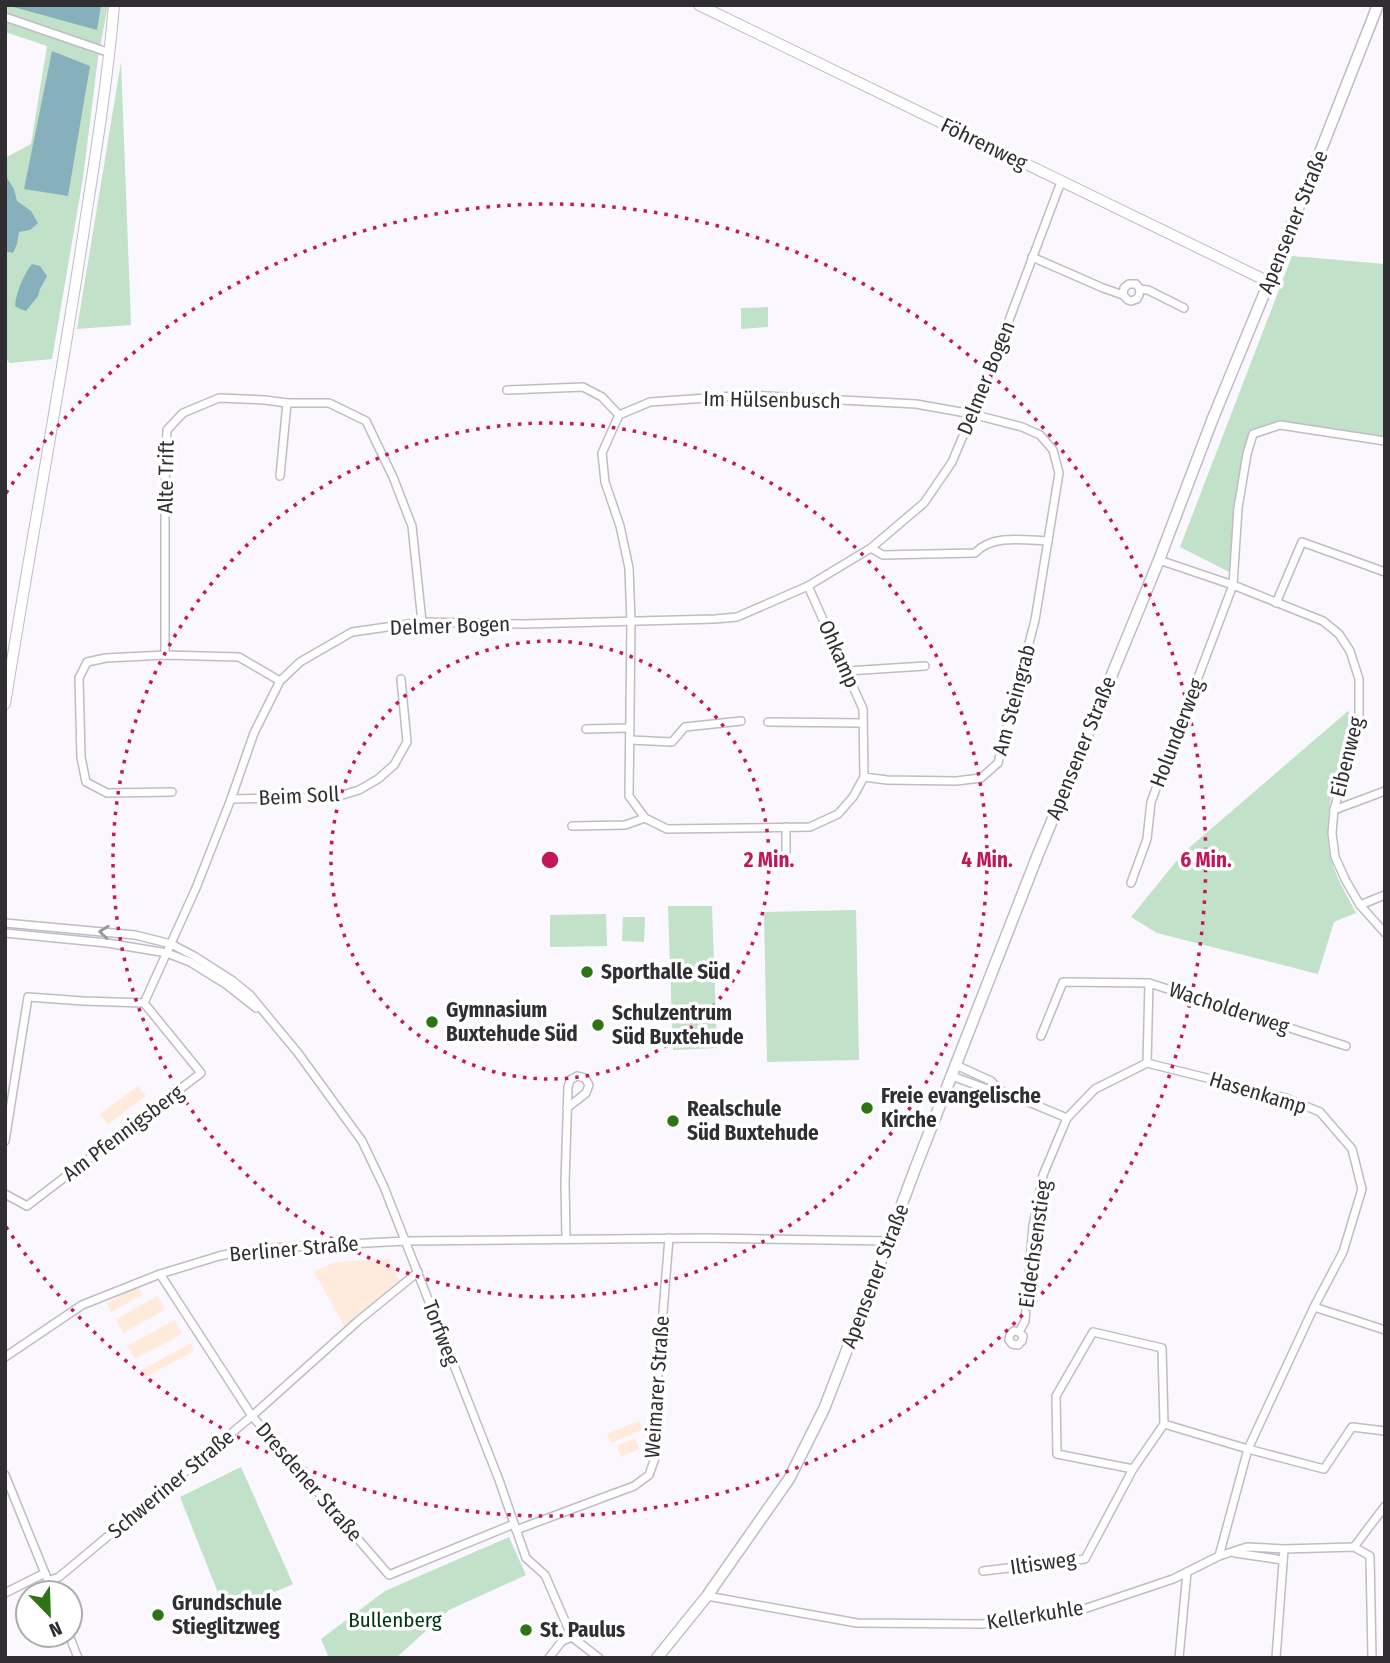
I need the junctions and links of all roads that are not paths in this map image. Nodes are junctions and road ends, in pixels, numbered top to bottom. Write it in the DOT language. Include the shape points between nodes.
graph roads {
  1 [pos="114,5"];
  2 [pos="699,5"];
  3 [pos="1378,5"];
  4 [pos="5,17"];
  5 [pos="110,53"];
  6 [pos="1061,182"];
  7 [pos="1032,257"];
  8 [pos="1269,282"];
  9 [pos="1140,289"];
  10 [pos="1123,295"];
  11 [pos="1184,308"];
  12 [pos="507,390"];
  13 [pos="287,403"];
  14 [pos="972,414"];
  15 [pos="620,415"];
  16 [pos="1385,441"];
  17 [pos="280,476"];
  18 [pos="1048,541"];
  19 [pos="870,548"];
  20 [pos="1159,560"];
  21 [pos="1385,572"];
  22 [pos="1233,585"];
  23 [pos="808,586"];
  24 [pos="1276,603"];
  25 [pos="422,622"];
  26 [pos="631,622"];
  27 [pos="165,655"];
  28 [pos="925,666"];
  29 [pos="847,670"];
  30 [pos="401,679"];
  31 [pos="280,681"];
  32 [pos="6,699"];
  33 [pos="741,721"];
  34 [pos="768,722"];
  35 [pos="863,723"];
  36 [pos="630,728"];
  37 [pos="586,729"];
  38 [pos="630,740"];
  39 [pos="864,777"];
  40 [pos="1385,791"];
  41 [pos="173,792"];
  42 [pos="232,799"];
  43 [pos="1334,810"];
  44 [pos="645,818"];
  45 [pos="572,826"];
  46 [pos="786,827"];
  47 [pos="786,860"];
  48 [pos="1131,883"];
  49 [pos="1385,895"];
  50 [pos="1360,905"];
  51 [pos="5,923"];
  52 [pos="5,933"];
  53 [pos="1385,933"];
  54 [pos="171,944"];
  55 [pos="167,953"];
  56 [pos="1149,983"];
  57 [pos="144,1003"];
  58 [pos="264,1014"];
  59 [pos="1041,1036"];
  60 [pos="1346,1046"];
  61 [pos="1147,1063"];
  62 [pos="957,1065"];
  63 [pos="952,1076"];
  64 [pos="1002,1091"];
  65 [pos="567,1108"];
  66 [pos="1067,1118"];
  67 [pos="5,1141"];
  68 [pos="5,1194"];
  69 [pos="669,1238"];
  70 [pos="566,1239"];
  71 [pos="406,1241"];
  72 [pos="888,1241"];
  73 [pos="418,1272"];
  74 [pos="160,1274"];
  75 [pos="1314,1307"];
  76 [pos="1385,1330"];
  77 [pos="1019,1332"];
  78 [pos="5,1357"];
  79 [pos="252,1416"];
  80 [pos="1164,1424"];
  81 [pos="1385,1431"];
  82 [pos="1248,1449"];
  83 [pos="1133,1469"];
  84 [pos="5,1475"];
  85 [pos="1385,1506"];
  86 [pos="515,1527"];
  87 [pos="1354,1547"];
  88 [pos="1284,1549"];
  89 [pos="1231,1552"];
  90 [pos="1219,1556"];
  91 [pos="1283,1560"];
  92 [pos="983,1571"];
  93 [pos="1187,1572"];
  94 [pos="46,1577"];
  95 [pos="5,1593"];
  96 [pos="707,1596"];
  97 [pos="572,1637"];
  98 [pos="549,1658"];
  99 [pos="599,1658"];
  100 [pos="657,1658"];
  101 [pos="1179,1658"];
  102 [pos="1276,1658"];
  103 [pos="1372,1658"];
  1 -- 5 [label="street"];
  2 -- 6 [label="street, Föhrenweg"];
  3 -- 8 [label="main road, Apensener Straße"];
  4 -- 5 [label="street"];
  5 -- 32 [label="street"];
  6 -- 7 [label="street, Delmer Bogen"];
  6 -- 8 [label="street, Föhrenweg"];
  7 -- 10 [label="street"];
  7 -- 14 [label="street, Delmer Bogen"];
  8 -- 20 [label="main road, Apensener Straße"];
  9 -- 10 [label="street" via="1135,300"];
  9 -- 10 [label="street" via="1129,284"];
  9 -- 11 [label="street"];
  12 -- 15 [label="street" via="583,387"];
  13 -- 17 [label="street"];
  13 -- 25 [label="street, Alte Trift" via="328,403 366,421 412,526"];
  13 -- 27 [label="street, Alte Trift" via="219,398 183,413 167,430"];
  14 -- 15 [label="street, Im Hülsenbusch" via="916,404 749,395 650,402"];
  14 -- 18 [label="street, Am Steingrab" via="1023,427 1040,435 1053,450 1059,472"];
  14 -- 19 [label="street, Delmer Bogen" via="952,462 924,503"];
  15 -- 26 [label="street" via="602,453 605,482 629,568"];
  16 -- 22 [label="street, Holunderweg" via="1280,425 1253,434 1238,508"];
  18 -- 19 [label="street" via="997,540 975,553 931,555 883,555"];
  18 -- 39 [label="street, Am Steingrab" via="1035,620 998,763 981,778 956,781"];
  19 -- 23 [label="street, Delmer Bogen"];
  20 -- 22 [label="street, Eibenweg"];
  20 -- 62 [label="main road, Apensener Straße"];
  21 -- 24 [label="street" via="1302,542"];
  22 -- 24 [label="street, Eibenweg"];
  22 -- 48 [label="street, Holunderweg" via="1151,802 1147,839"];
  23 -- 26 [label="street, Delmer Bogen" via="737,617"];
  23 -- 29 [label="street, Ohkamp"];
  24 -- 43 [label="street, Eibenweg" via="1323,621 1339,634 1359,679 1359,722"];
  25 -- 26 [label="street, Delmer Bogen"];
  25 -- 31 [label="street, Delmer Bogen" via="352,632 300,662"];
  26 -- 36 [label="street"];
  27 -- 31 [label="street" via="239,657"];
  27 -- 41 [label="street" via="87,662 79,678 80,757 86,782 107,793"];
  28 -- 29 [label="street"];
  29 -- 35 [label="street, Ohkamp" via="863,709"];
  30 -- 42 [label="street, Beim Soll" via="407,742 394,765 378,779 336,797"];
  31 -- 42 [label="street, Delmer Bogen" via="254,733"];
  33 -- 38 [label="street" via="685,727 672,742"];
  34 -- 35 [label="street, Ohkamp"];
  35 -- 39 [label="street, Ohkamp"];
  36 -- 37 [label="street"];
  36 -- 38 [label="street"];
  38 -- 44 [label="street" via="629,796"];
  39 -- 46 [label="street" via="838,814 810,827"];
  40 -- 43 [label="street"];
  42 -- 54 [label="street, Delmer Bogen"];
  43 -- 50 [label="street, Eibenweg" via="1335,857"];
  44 -- 45 [label="street" via="625,825"];
  44 -- 46 [label="street" via="667,830"];
  46 -- 47 [label="street"];
  49 -- 50 [label="street"];
  50 -- 53 [label="street, Eibenweg"];
  54 -- 51 [label="street, Torfweg, one-way" via="135,935"];
  52 -- 55 [label="street, Torfweg"];
  54 -- 55 [label="street, Delmer Bogen"];
  54 -- 58 [label="street, Torfweg" via="233,981"];
  55 -- 57 [label="street"];
  55 -- 58 [label="street, Torfweg" via="227,985"];
  56 -- 59 [label="street" via="1063,982"];
  56 -- 60 [label="street, Wacholderweg"];
  56 -- 61 [label="street, Wacholderweg"];
  57 -- 67 [label="street" via="29,997"];
  57 -- 68 [label="street, Am Pfennigsberg" via="201,1073 27,1206"];
  58 -- 71 [label="street, Torfweg" via="362,1141"];
  61 -- 66 [label="street" via="1095,1089"];
  61 -- 75 [label="street, Hasenkamp" via="1263,1091 1320,1112 1352,1149 1362,1189 1343,1252"];
  62 -- 63 [label="main road, Apensener Straße"];
  62 -- 64 [label="street"];
  63 -- 64 [label="street"];
  63 -- 72 [label="main road, Apensener Straße"];
  64 -- 66 [label="street"];
  65 -- 70 [label="street"];
  66 -- 77 [label="street, Eidechsenstieg" via="1043,1175 1033,1226 1025,1321"];
  69 -- 70 [label="street, Berliner Straße"];
  69 -- 72 [label="street, Berliner Straße"];
  69 -- 86 [label="street, Weimarer Straße" via="656,1455 651,1471 634,1486"];
  70 -- 71 [label="street, Berliner Straße"];
  71 -- 73 [label="street, Torfweg"];
  71 -- 74 [label="street, Berliner Straße" via="238,1252"];
  72 -- 96 [label="main road, Apensener Straße" via="824,1409 789,1479"];
  73 -- 79 [label="street, Schweriner Straße"];
  73 -- 86 [label="street, Torfweg"];
  74 -- 78 [label="street, Berliner Straße" via="82,1305"];
  74 -- 79 [label="street, Dresdener Straße"];
  75 -- 76 [label="street"];
  75 -- 82 [label="street, Hasenkamp"];
  79 -- 86 [label="street, Dresdener Straße" via="389,1575"];
  79 -- 94 [label="street, Schweriner Straße" via="59,1577"];
  80 -- 82 [label="street"];
  80 -- 83 [label="street"];
  80 -- 83 [label="street" via="1162,1348 1093,1332 1056,1396 1057,1454"];
  81 -- 82 [label="street" via="1352,1427 1324,1469"];
  82 -- 90 [label="street, Hasenkamp"];
  83 -- 92 [label="street, Iltisweg" via="1085,1559"];
  84 -- 94 [label="street"];
  85 -- 87 [label="street"];
  86 -- 97 [label="street, Torfweg" via="526,1558 545,1575"];
  87 -- 88 [label="street, Kellerkuhle"];
  87 -- 103 [label="street" via="1370,1556"];
  88 -- 89 [label="street, Kellerkuhle" via="1247,1547"];
  88 -- 91 [label="street"];
  89 -- 90 [label="street, Kellerkuhle"];
  89 -- 91 [label="street"];
  90 -- 93 [label="street, Kellerkuhle"];
  91 -- 102 [label="street"];
  93 -- 96 [label="street, Kellerkuhle" via="1072,1613 982,1624 856,1623"];
  93 -- 101 [label="street"];
  94 -- 95 [label="street, Schweriner Straße"];
  96 -- 100 [label="main road, Apensener Straße"];
  97 -- 98 [label="street" via="562,1641"];
  97 -- 99 [label="street, Torfweg"];
}
